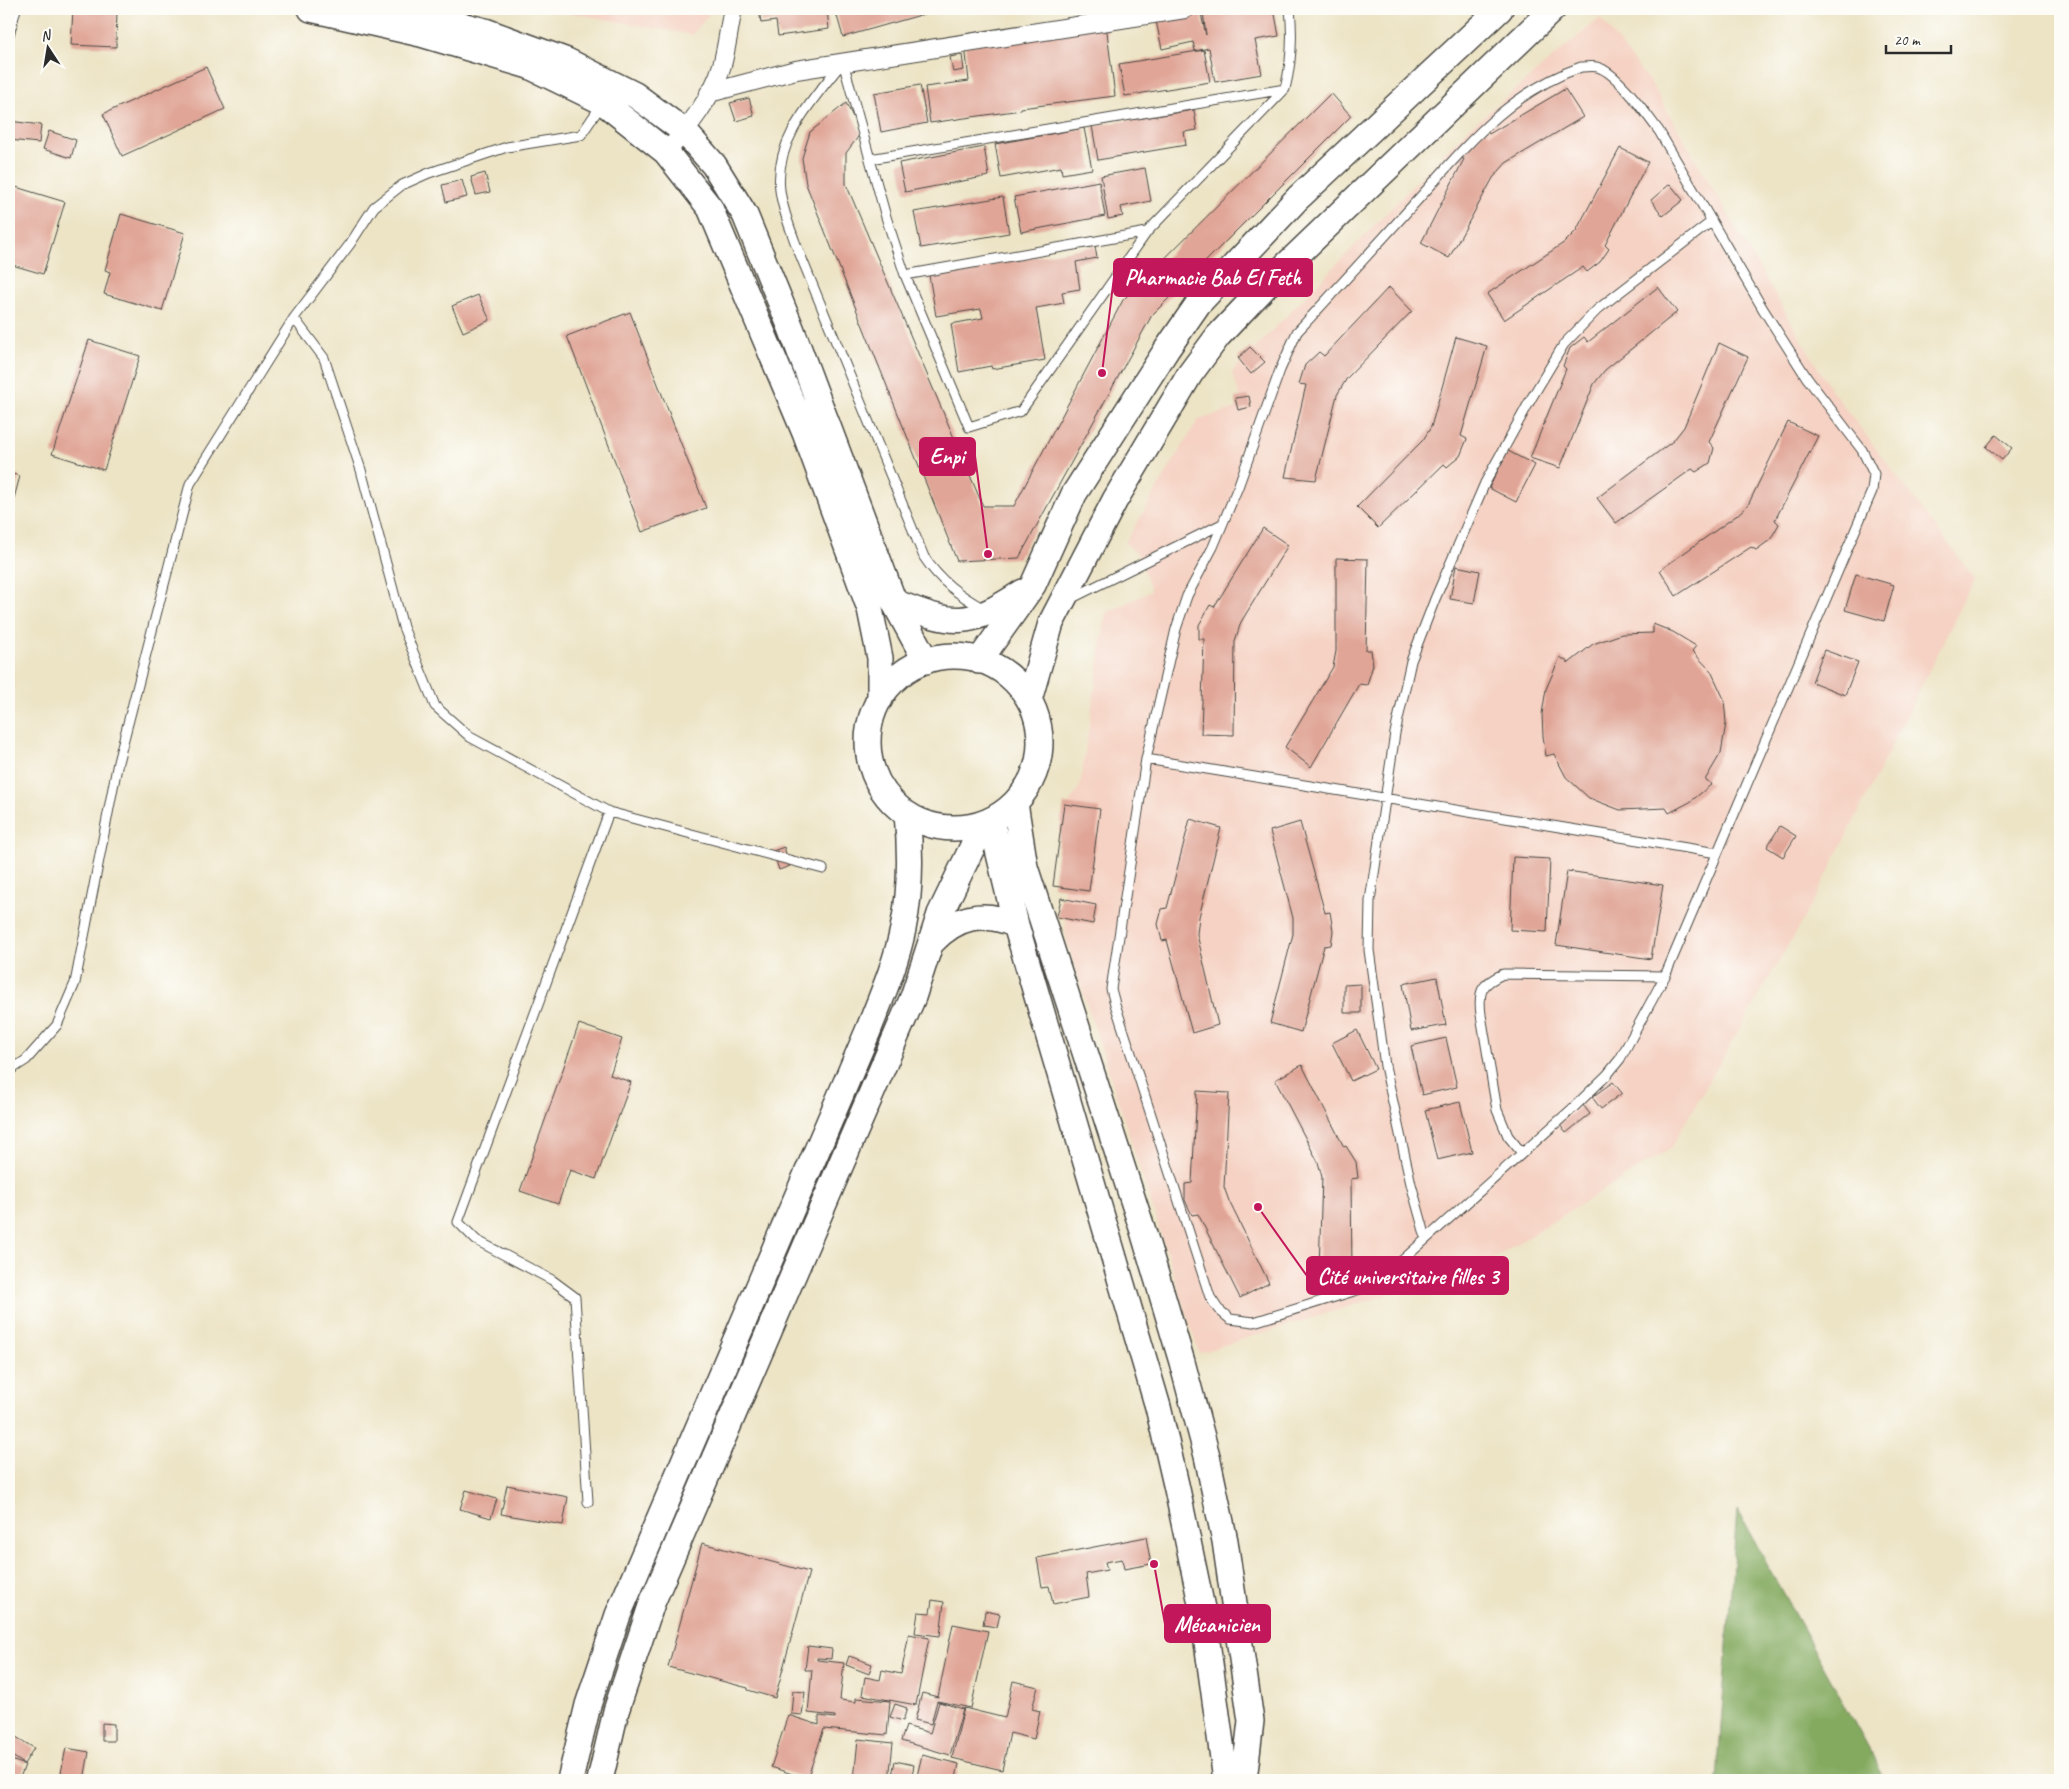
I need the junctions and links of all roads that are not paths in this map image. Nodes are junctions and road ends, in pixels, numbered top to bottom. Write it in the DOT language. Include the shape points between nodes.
graph roads {
  1 [pos="16,9"];
  2 [pos="311,9"];
  3 [pos="396,9"];
  4 [pos="733,9"];
  5 [pos="1185,9"];
  6 [pos="1290,9"];
  7 [pos="1500,9"];
  8 [pos="1553,9"];
  9 [pos="9,35"];
  10 [pos="843,62"];
  11 [pos="1285,89"];
  12 [pos="709,94"];
  13 [pos="603,102"];
  14 [pos="685,132"];
  15 [pos="666,152"];
  16 [pos="870,159"];
  17 [pos="1711,222"];
  18 [pos="1148,232"];
  19 [pos="906,275"];
  20 [pos="294,318"];
  21 [pos="1222,524"];
  22 [pos="1033,585"];
  23 [pos="894,602"];
  24 [pos="1061,604"];
  25 [pos="989,612"];
  26 [pos="979,660"];
  27 [pos="926,662"];
  28 [pos="880,699"];
  29 [pos="1029,700"];
  30 [pos="1146,758"];
  31 [pos="1385,798"];
  32 [pos="1015,803"];
  33 [pos="609,812"];
  34 [pos="907,814"];
  35 [pos="987,821"];
  36 [pos="1717,853"];
  37 [pos="823,869"];
  38 [pos="1016,925"];
  39 [pos="932,942"];
  40 [pos="1665,976"];
  41 [pos="9,1071"];
  42 [pos="1522,1154"];
  43 [pos="1426,1238"];
  44 [pos="588,1502"];
  45 [pos="570,1780"];
  46 [pos="600,1780"];
  47 [pos="1226,1780"];
  48 [pos="1244,1780"];
  1 -- 9 [label="lane"];
  2 -- 13 [label="main road" via="421,34 529,66"];
  3 -- 14 [label="main road" via="485,31 567,61 635,95"];
  4 -- 12 [label="street" via="722,67"];
  5 -- 10 [label="street"];
  6 -- 11 [label="lane" via="1293,42"];
  7 -- 22 [label="main road" via="1298,198 1198,304 1074,494"];
  8 -- 24 [label="main road" via="1275,276 1218,336 1190,374 1115,500"];
  10 -- 12 [label="street" via="796,70"];
  10 -- 16 [label="lane"];
  10 -- 25 [label="lane" via="796,123 785,149 780,172 783,206 924,557 954,591"];
  11 -- 16 [label="lane"];
  11 -- 18 [label="lane"];
  12 -- 14 [label="street"];
  13 -- 15 [label="main road"];
  13 -- 20 [label="lane" via="581,135 507,147 429,173 402,186 374,207"];
  14 -- 15 [label="street"];
  14 -- 23 [label="main road" via="714,165 745,215"];
  15 -- 28 [label="main road" via="710,208 805,433 870,609 880,658"];
  16 -- 19 [label="lane"];
  17 -- 21 [label="lane" via="1659,131 1612,76 1597,67 1581,67 1531,90 1490,122 1298,332 1280,370"];
  17 -- 31 [label="lane" via="1598,309 1564,344 1530,399 1485,483 1412,661 1395,733"];
  17 -- 36 [label="lane" via="1767,317 1807,378 1862,450 1874,474 1872,491"];
  18 -- 19 [label="lane"];
  18 -- 19 [label="lane" via="1021,411 969,427"];
  20 -- 33 [label="lane" via="324,358 361,470 404,627 435,706 470,736"];
  20 -- 41 [label="lane" via="190,484 118,762 75,983 57,1025 26,1060"];
  21 -- 24 [label="lane"];
  21 -- 30 [label="lane" via="1187,596 1176,629"];
  22 -- 25 [label="main road"];
  22 -- 26 [label="main road"];
  23 -- 25 [label="main road" via="936,618 957,620 980,617"];
  23 -- 27 [label="main road"];
  24 -- 29 [label="main road" via="1051,624"];
  26 -- 27 [label="main road" via="953,657"];
  26 -- 29 [label="main road" via="1008,676"];
  27 -- 28 [label="main road" via="900,676"];
  28 -- 34 [label="main road" via="868,734 873,771 881,788"];
  29 -- 32 [label="main road" via="1040,735 1039,753 1027,788"];
  30 -- 31 [label="lane"];
  30 -- 43 [label="lane" via="1111,989 1210,1297 1230,1319 1254,1322 1370,1286"];
  31 -- 36 [label="lane"];
  31 -- 43 [label="lane" via="1370,901 1369,950 1386,1066"];
  32 -- 35 [label="main road"];
  32 -- 48 [label="main road" via="1025,868 1144,1231 1207,1456 1225,1541 1251,1721"];
  33 -- 37 [label="lane"];
  33 -- 44 [label="lane" via="458,1222 476,1240 552,1280 575,1297"];
  34 -- 35 [label="main road" via="922,822 953,828"];
  34 -- 45 [label="main road" via="908,902 893,966 618,1615 588,1705"];
  35 -- 38 [label="main road"];
  35 -- 39 [label="main road" via="949,893"];
  36 -- 40 [label="lane"];
  38 -- 39 [label="main road" via="987,916 971,918 943,930"];
  38 -- 47 [label="main road" via="1158,1406 1203,1613"];
  39 -- 46 [label="main road" via="913,997 652,1603 616,1711"];
  40 -- 42 [label="lane" via="1620,1059"];
  40 -- 42 [label="lane" via="1503,974 1490,980 1482,989 1481,1015 1497,1110 1508,1136"];
  42 -- 43 [label="lane"];
}
